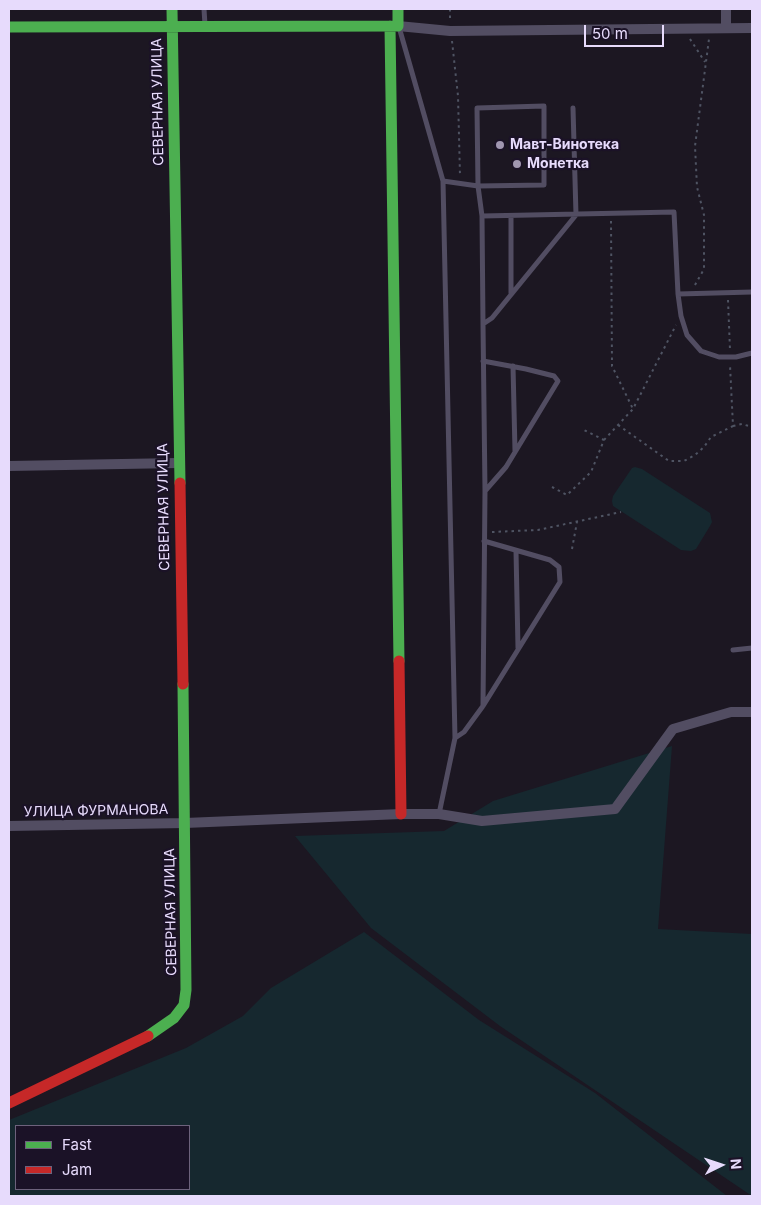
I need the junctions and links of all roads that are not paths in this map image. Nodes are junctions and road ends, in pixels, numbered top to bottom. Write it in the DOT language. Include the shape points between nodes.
graph roads {
  1 [pos="172,9"];
  2 [pos="204,9"];
  3 [pos="398,9"];
  4 [pos="726,9"];
  5 [pos="172,26"];
  6 [pos="205,26"];
  7 [pos="394,26"];
  8 [pos="9,27"];
  9 [pos="726,28"];
  10 [pos="752,28"];
  11 [pos="573,108"];
  12 [pos="443,180"];
  13 [pos="478,186"];
  14 [pos="576,215"];
  15 [pos="482,216"];
  16 [pos="511,216"];
  17 [pos="752,292"];
  18 [pos="511,293"];
  19 [pos="678,294"];
  20 [pos="483,324"];
  21 [pos="752,353"];
  22 [pos="483,361"];
  23 [pos="513,366"];
  24 [pos="515,452"];
  25 [pos="178,463"];
  26 [pos="9,466"];
  27 [pos="485,491"];
  28 [pos="484,542"];
  29 [pos="516,551"];
  30 [pos="752,648"];
  31 [pos="518,649"];
  32 [pos="733,650"];
  33 [pos="483,706"];
  34 [pos="752,712"];
  35 [pos="454,738"];
  36 [pos="402,814"];
  37 [pos="439,814"];
  38 [pos="185,823"];
  39 [pos="9,826"];
  40 [pos="9,1103"];
  1 -- 5 [label="street, СЕВЕРНАЯ УЛИЦА"];
  2 -- 6 [label="lane"];
  3 -- 7 [label="street"];
  4 -- 9 [label="street"];
  5 -- 6 [label="street"];
  5 -- 8 [label="street"];
  5 -- 25 [label="street, СЕВЕРНАЯ УЛИЦА"];
  6 -- 7 [label="street"];
  7 -- 9 [label="street" via="450,31"];
  7 -- 12 [label="lane"];
  7 -- 36 [label="street"];
  9 -- 10 [label="street"];
  11 -- 14 [label="lane"];
  12 -- 13 [label="lane"];
  12 -- 35 [label="lane"];
  13 -- 13 [label="lane" via="477,108 544,106 544,185"];
  13 -- 15 [label="lane"];
  14 -- 16 [label="lane"];
  14 -- 18 [label="lane"];
  14 -- 19 [label="lane" via="674,212"];
  15 -- 16 [label="lane"];
  15 -- 20 [label="lane"];
  16 -- 18 [label="lane"];
  17 -- 19 [label="lane"];
  18 -- 20 [label="lane" via="492,318"];
  19 -- 21 [label="lane" via="687,335 701,351 719,357"];
  20 -- 22 [label="lane"];
  22 -- 23 [label="lane"];
  22 -- 27 [label="lane"];
  23 -- 24 [label="lane"];
  23 -- 24 [label="lane" via="554,376 558,381"];
  24 -- 27 [label="lane"];
  25 -- 26 [label="street"];
  25 -- 38 [label="street, СЕВЕРНАЯ УЛИЦА"];
  27 -- 28 [label="lane"];
  28 -- 29 [label="lane"];
  28 -- 33 [label="lane"];
  29 -- 31 [label="lane"];
  29 -- 31 [label="lane" via="550,560 559,567 560,582"];
  30 -- 32 [label="lane"];
  31 -- 33 [label="lane"];
  33 -- 35 [label="lane" via="464,732"];
  34 -- 37 [label="street, УЛИЦА ФУРМАНОВА" via="731,712 673,729 615,809 482,821"];
  35 -- 37 [label="lane"];
  36 -- 37 [label="street, УЛИЦА ФУРМАНОВА"];
  36 -- 38 [label="street, УЛИЦА ФУРМАНОВА"];
  38 -- 39 [label="street, УЛИЦА ФУРМАНОВА"];
  38 -- 40 [label="street, СЕВЕРНАЯ УЛИЦА" via="184,1005 174,1018 153,1033"];
}
